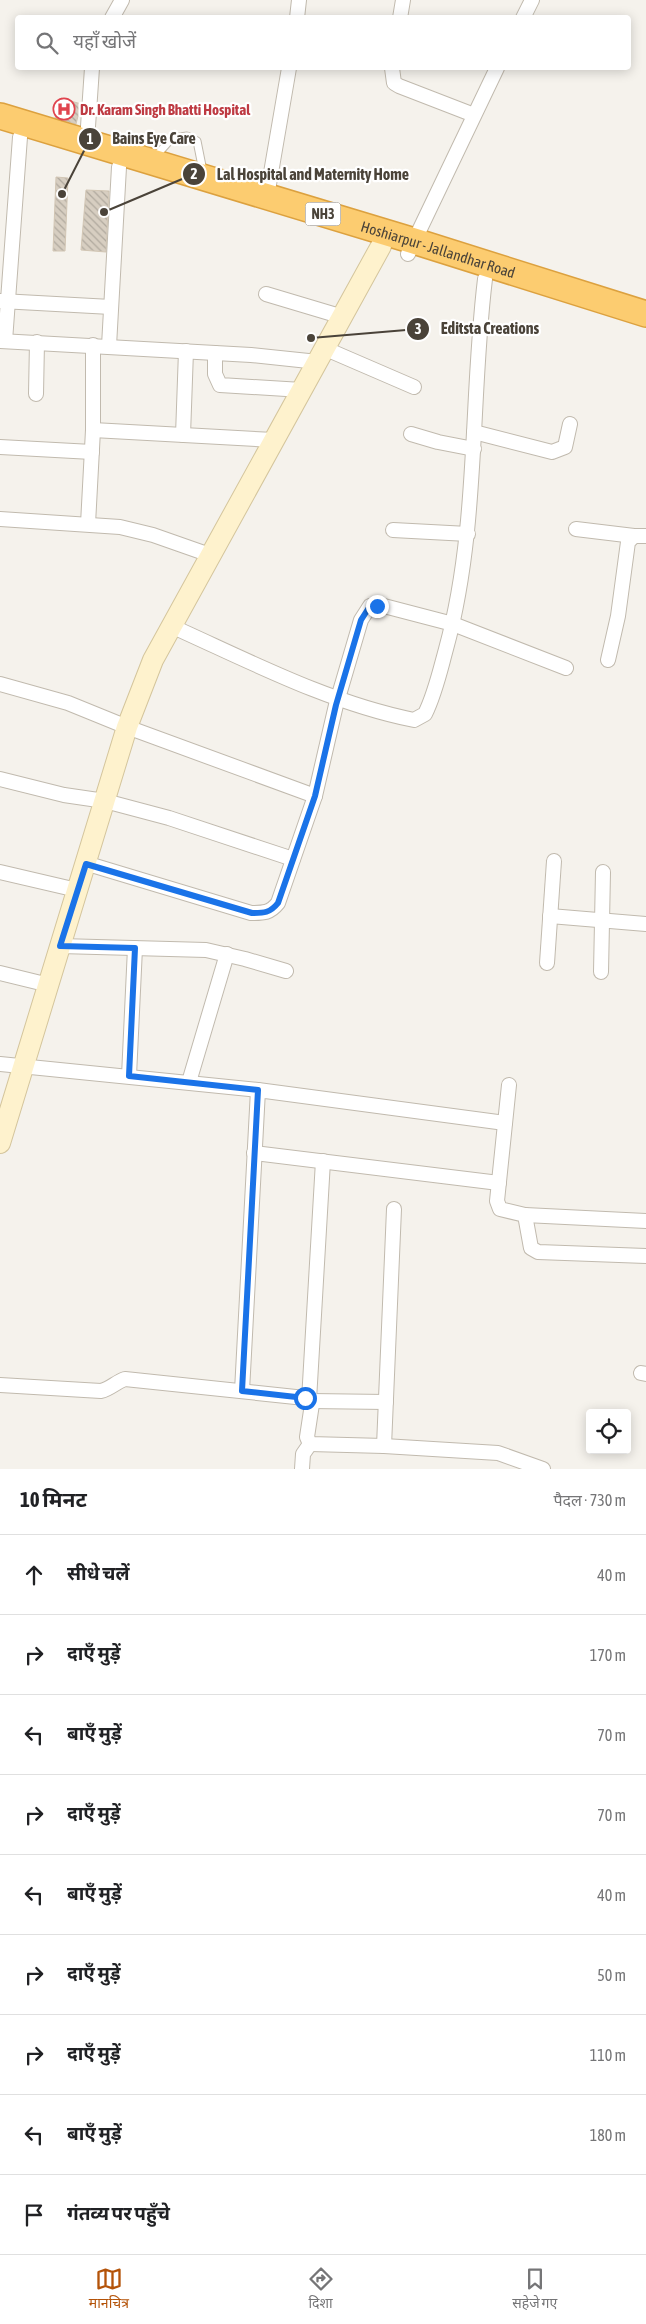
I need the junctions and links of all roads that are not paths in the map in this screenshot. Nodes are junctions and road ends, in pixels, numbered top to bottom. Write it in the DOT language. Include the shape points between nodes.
graph roads {
  1 [pos="122,0"];
  2 [pos="299,0"];
  3 [pos="403,0"];
  4 [pos="532,0"];
  5 [pos="114,15"];
  6 [pos="296,15"];
  7 [pos="400,15"];
  8 [pos="524,15"];
  9 [pos="92,70"];
  10 [pos="289,70"];
  11 [pos="392,70"];
  12 [pos="496,70"];
  13 [pos="474,115"];
  14 [pos="0,116"];
  15 [pos="10,134"];
  16 [pos="87,141"];
  17 [pos="152,161"];
  18 [pos="119,167"];
  19 [pos="204,177"];
  20 [pos="267,196"];
  21 [pos="358,231"];
  22 [pos="382,246"];
  23 [pos="411,247"];
  24 [pos="5,260"];
  25 [pos="486,278"];
  26 [pos="266,294"];
  27 [pos="4,301"];
  28 [pos="111,306"];
  29 [pos="646,314"];
  30 [pos="343,317"];
  31 [pos="646,328"];
  32 [pos="3,341"];
  33 [pos="37,342"];
  34 [pos="93,345"];
  35 [pos="109,346"];
  36 [pos="186,351"];
  37 [pos="215,353"];
  38 [pos="322,355"];
  39 [pos="414,387"];
  40 [pos="302,390"];
  41 [pos="36,394"];
  42 [pos="570,424"];
  43 [pos="93,430"];
  44 [pos="474,432"];
  45 [pos="411,434"];
  46 [pos="183,435"];
  47 [pos="274,440"];
  48 [pos="0,447"];
  49 [pos="474,449"];
  50 [pos="92,452"];
  51 [pos="0,519"];
  52 [pos="88,524"];
  53 [pos="576,529"];
  54 [pos="393,530"];
  55 [pos="468,534"];
  56 [pos="640,536"];
  57 [pos="210,555"];
  58 [pos="453,624"];
  59 [pos="171,626"];
  60 [pos="608,660"];
  61 [pos="566,668"];
  62 [pos="0,684"];
  63 [pos="338,698"];
  64 [pos="127,727"];
  65 [pos="0,779"];
  66 [pos="315,796"];
  67 [pos="106,801"];
  68 [pos="293,859"];
  69 [pos="554,861"];
  70 [pos="86,864"];
  71 [pos="0,872"];
  72 [pos="603,872"];
  73 [pos="76,890"];
  74 [pos="550,916"];
  75 [pos="603,920"];
  76 [pos="646,924"];
  77 [pos="60,946"];
  78 [pos="135,948"];
  79 [pos="227,954"];
  80 [pos="547,963"];
  81 [pos="286,971"];
  82 [pos="601,972"];
  83 [pos="0,973"];
  84 [pos="48,985"];
  85 [pos="0,1064"];
  86 [pos="24,1066"];
  87 [pos="129,1076"];
  88 [pos="189,1082"];
  89 [pos="509,1085"];
  90 [pos="258,1090"];
  91 [pos="506,1123"];
  92 [pos="0,1143"];
  93 [pos="254,1152"];
  94 [pos="323,1161"];
  95 [pos="499,1183"];
  96 [pos="394,1209"];
  97 [pos="525,1215"];
  98 [pos="646,1222"];
  99 [pos="646,1256"];
  100 [pos="0,1385"];
  101 [pos="242,1391"];
  102 [pos="310,1400"];
  103 [pos="386,1402"];
  104 [pos="310,1444"];
  105 [pos="384,1446"];
  106 [pos="302,1469"];
  107 [pos="542,1469"];
  1 -- 5 [label="street"];
  2 -- 6 [label="street"];
  3 -- 7 [label="street"];
  4 -- 8 [label="street"];
  9 -- 16 [label="street"];
  10 -- 20 [label="street"];
  11 -- 13 [label="street" via="394,83 399,86"];
  12 -- 13 [label="street"];
  13 -- 23 [label="street"];
  14 -- 16 [label="highway, Hoshiarpur - Jallandhar Road / NH3"];
  15 -- 18 [label="highway, Hoshiarpur - Jallandhar Road / NH3"];
  15 -- 24 [label="street"];
  16 -- 17 [label="highway, Hoshiarpur - Jallandhar Road / NH3"];
  17 -- 19 [label="highway, Hoshiarpur - Jallandhar Road / NH3"];
  17 -- 19 [label="lane" via="172,138 187,136 197,141"];
  18 -- 21 [label="highway, Hoshiarpur - Jallandhar Road / NH3"];
  18 -- 28 [label="street"];
  19 -- 20 [label="highway, Hoshiarpur - Jallandhar Road / NH3"];
  20 -- 21 [label="highway, Hoshiarpur - Jallandhar Road / NH3"];
  21 -- 22 [label="highway, Hoshiarpur - Jallandhar Road / NH3"];
  21 -- 23 [label="highway, Hoshiarpur - Jallandhar Road / NH3"];
  22 -- 23 [label="highway, Hoshiarpur - Jallandhar Road / NH3"];
  22 -- 30 [label="street"];
  23 -- 25 [label="highway, Hoshiarpur - Jallandhar Road / NH3"];
  23 -- 29 [label="highway, Hoshiarpur - Jallandhar Road / NH3"];
  24 -- 27 [label="street"];
  25 -- 31 [label="highway, Hoshiarpur - Jallandhar Road / NH3"];
  25 -- 44 [label="street"];
  26 -- 30 [label="street"];
  27 -- 28 [label="street"];
  27 -- 32 [label="street"];
  28 -- 35 [label="street"];
  30 -- 38 [label="street"];
  32 -- 33 [label="street"];
  33 -- 34 [label="street"];
  33 -- 41 [label="street"];
  34 -- 35 [label="street"];
  34 -- 43 [label="street"];
  35 -- 36 [label="street"];
  36 -- 37 [label="street"];
  36 -- 46 [label="street"];
  37 -- 38 [label="street"];
  37 -- 40 [label="street" via="215,374 220,385"];
  38 -- 39 [label="street"];
  38 -- 40 [label="street"];
  40 -- 47 [label="street"];
  42 -- 44 [label="street" via="564,447 552,452"];
  43 -- 46 [label="street"];
  43 -- 50 [label="street"];
  44 -- 49 [label="street"];
  45 -- 49 [label="street"];
  46 -- 47 [label="street"];
  47 -- 57 [label="street"];
  48 -- 50 [label="street"];
  49 -- 55 [label="street"];
  50 -- 52 [label="street"];
  51 -- 52 [label="street"];
  52 -- 57 [label="street" via="133,529"];
  53 -- 56 [label="street"];
  54 -- 55 [label="street"];
  55 -- 58 [label="street"];
  56 -- 60 [label="street" via="628,542 618,616"];
  57 -- 59 [label="street"];
  58 -- 61 [label="street"];
  58 -- 63 [label="street" via="384,606 370,606 361,620"];
  58 -- 63 [label="street" via="429,707 420,718 404,718"];
  59 -- 63 [label="street"];
  59 -- 64 [label="street" via="153,660"];
  62 -- 64 [label="street" via="68,703"];
  63 -- 66 [label="street"];
  64 -- 66 [label="street"];
  64 -- 67 [label="street"];
  65 -- 67 [label="street" via="64,795"];
  66 -- 68 [label="street"];
  67 -- 68 [label="street"];
  67 -- 70 [label="street"];
  68 -- 70 [label="street" via="278,903 265,913 242,911"];
  69 -- 74 [label="street"];
  70 -- 73 [label="street"];
  71 -- 73 [label="street"];
  72 -- 75 [label="street"];
  73 -- 77 [label="street"];
  74 -- 75 [label="street"];
  74 -- 80 [label="street"];
  75 -- 76 [label="street"];
  75 -- 82 [label="street"];
  77 -- 78 [label="street"];
  77 -- 84 [label="street"];
  78 -- 79 [label="street" via="206,950"];
  78 -- 87 [label="street"];
  79 -- 81 [label="street"];
  79 -- 88 [label="street"];
  83 -- 84 [label="street"];
  84 -- 86 [label="street"];
  85 -- 86 [label="street"];
  86 -- 87 [label="street"];
  86 -- 92 [label="street"];
  87 -- 88 [label="street"];
  88 -- 90 [label="street"];
  89 -- 91 [label="street"];
  90 -- 91 [label="street"];
  90 -- 93 [label="street"];
  91 -- 95 [label="street"];
  93 -- 94 [label="street"];
  93 -- 101 [label="street"];
  94 -- 95 [label="street"];
  94 -- 102 [label="street"];
  95 -- 97 [label="street" via="497,1201 500,1209"];
  96 -- 103 [label="street"];
  97 -- 98 [label="street"];
  97 -- 99 [label="street" via="529,1245 534,1251"];
  100 -- 101 [label="street" via="101,1391 125,1379"];
  101 -- 102 [label="street"];
  102 -- 103 [label="street"];
  102 -- 104 [label="street" via="312,1407 307,1440"];
  103 -- 105 [label="street"];
  104 -- 105 [label="street"];
  104 -- 106 [label="street" via="303,1454"];
  105 -- 107 [label="street" via="498,1453"];
}
